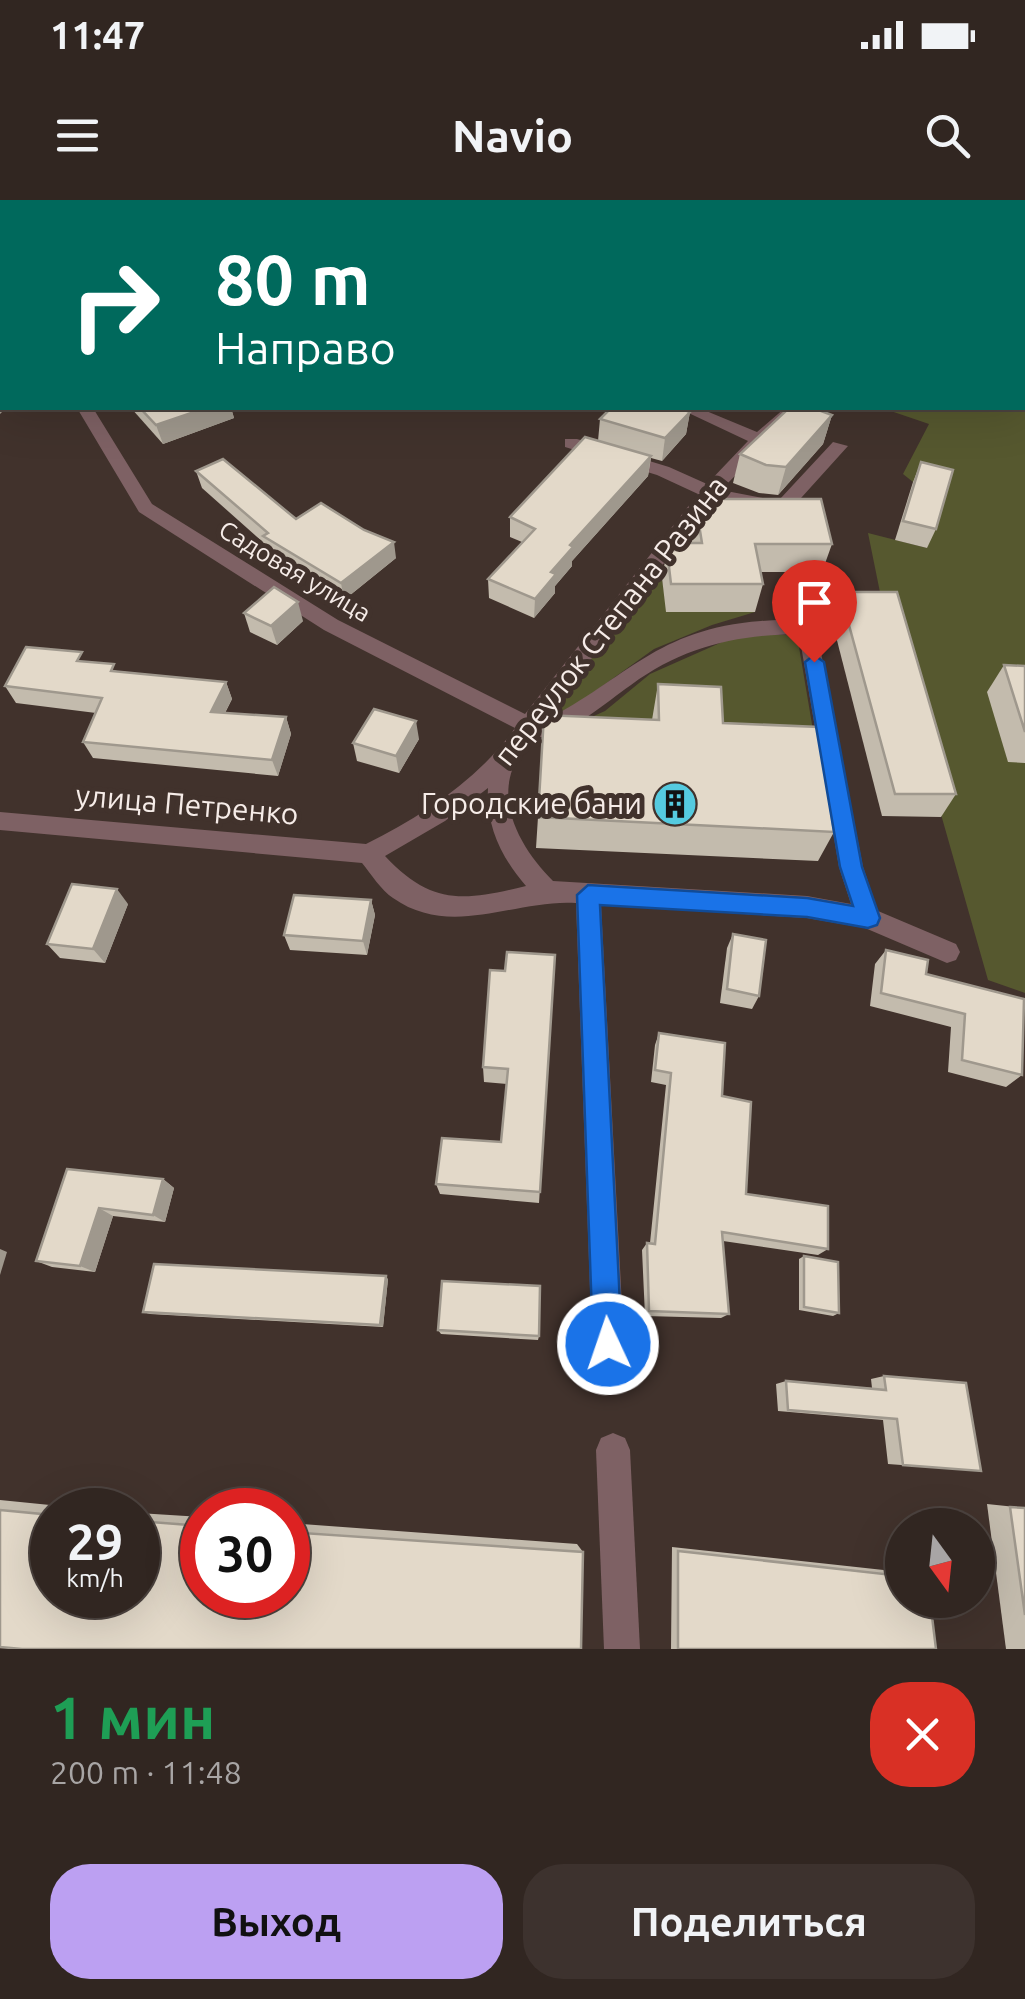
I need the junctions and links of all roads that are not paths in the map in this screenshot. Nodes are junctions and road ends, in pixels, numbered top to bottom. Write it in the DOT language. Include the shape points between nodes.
graph roads {
  1 [pos="86,410"];
  2 [pos="691,410"];
  3 [pos="792,410"];
  4 [pos="758,438"];
  5 [pos="571,444"];
  6 [pos="839,446"];
  7 [pos="711,493"];
  8 [pos="526,724"];
  9 [pos="504,760"];
  10 [pos="0,821"];
  11 [pos="368,854"];
  12 [pos="546,892"];
  13 [pos="588,895"];
  14 [pos="868,918"];
  15 [pos="948,952"];
  16 [pos="608,1344"];
  17 [pos="613,1450"];
  18 [pos="622,1649"];
  1 -- 8 [label="street, Садовая улица" via="145,508 331,625"];
  2 -- 4 [label="street"];
  3 -- 4 [label="street, переулок Степана Разина"];
  4 -- 7 [label="street, переулок Степана Разина"];
  5 -- 7 [label="street"];
  6 -- 7 [label="street" via="786,504"];
  7 -- 8 [label="street, переулок Степана Разина"];
  8 -- 9 [label="street, переулок Степана Разина"];
  8 -- 14 [label="street" via="545,730 572,718 670,651 708,636 808,628 851,867"];
  9 -- 11 [label="street, переулок Степана Разина" via="437,816"];
  9 -- 12 [label="street" via="500,826 523,868"];
  10 -- 11 [label="street, улица Петренко"];
  11 -- 12 [label="street" via="402,891 432,902 478,908"];
  12 -- 13 [label="street"];
  13 -- 14 [label="street" via="807,907"];
  13 -- 16 [label="street"];
  14 -- 15 [label="street"];
  17 -- 18 [label="street"];
}
